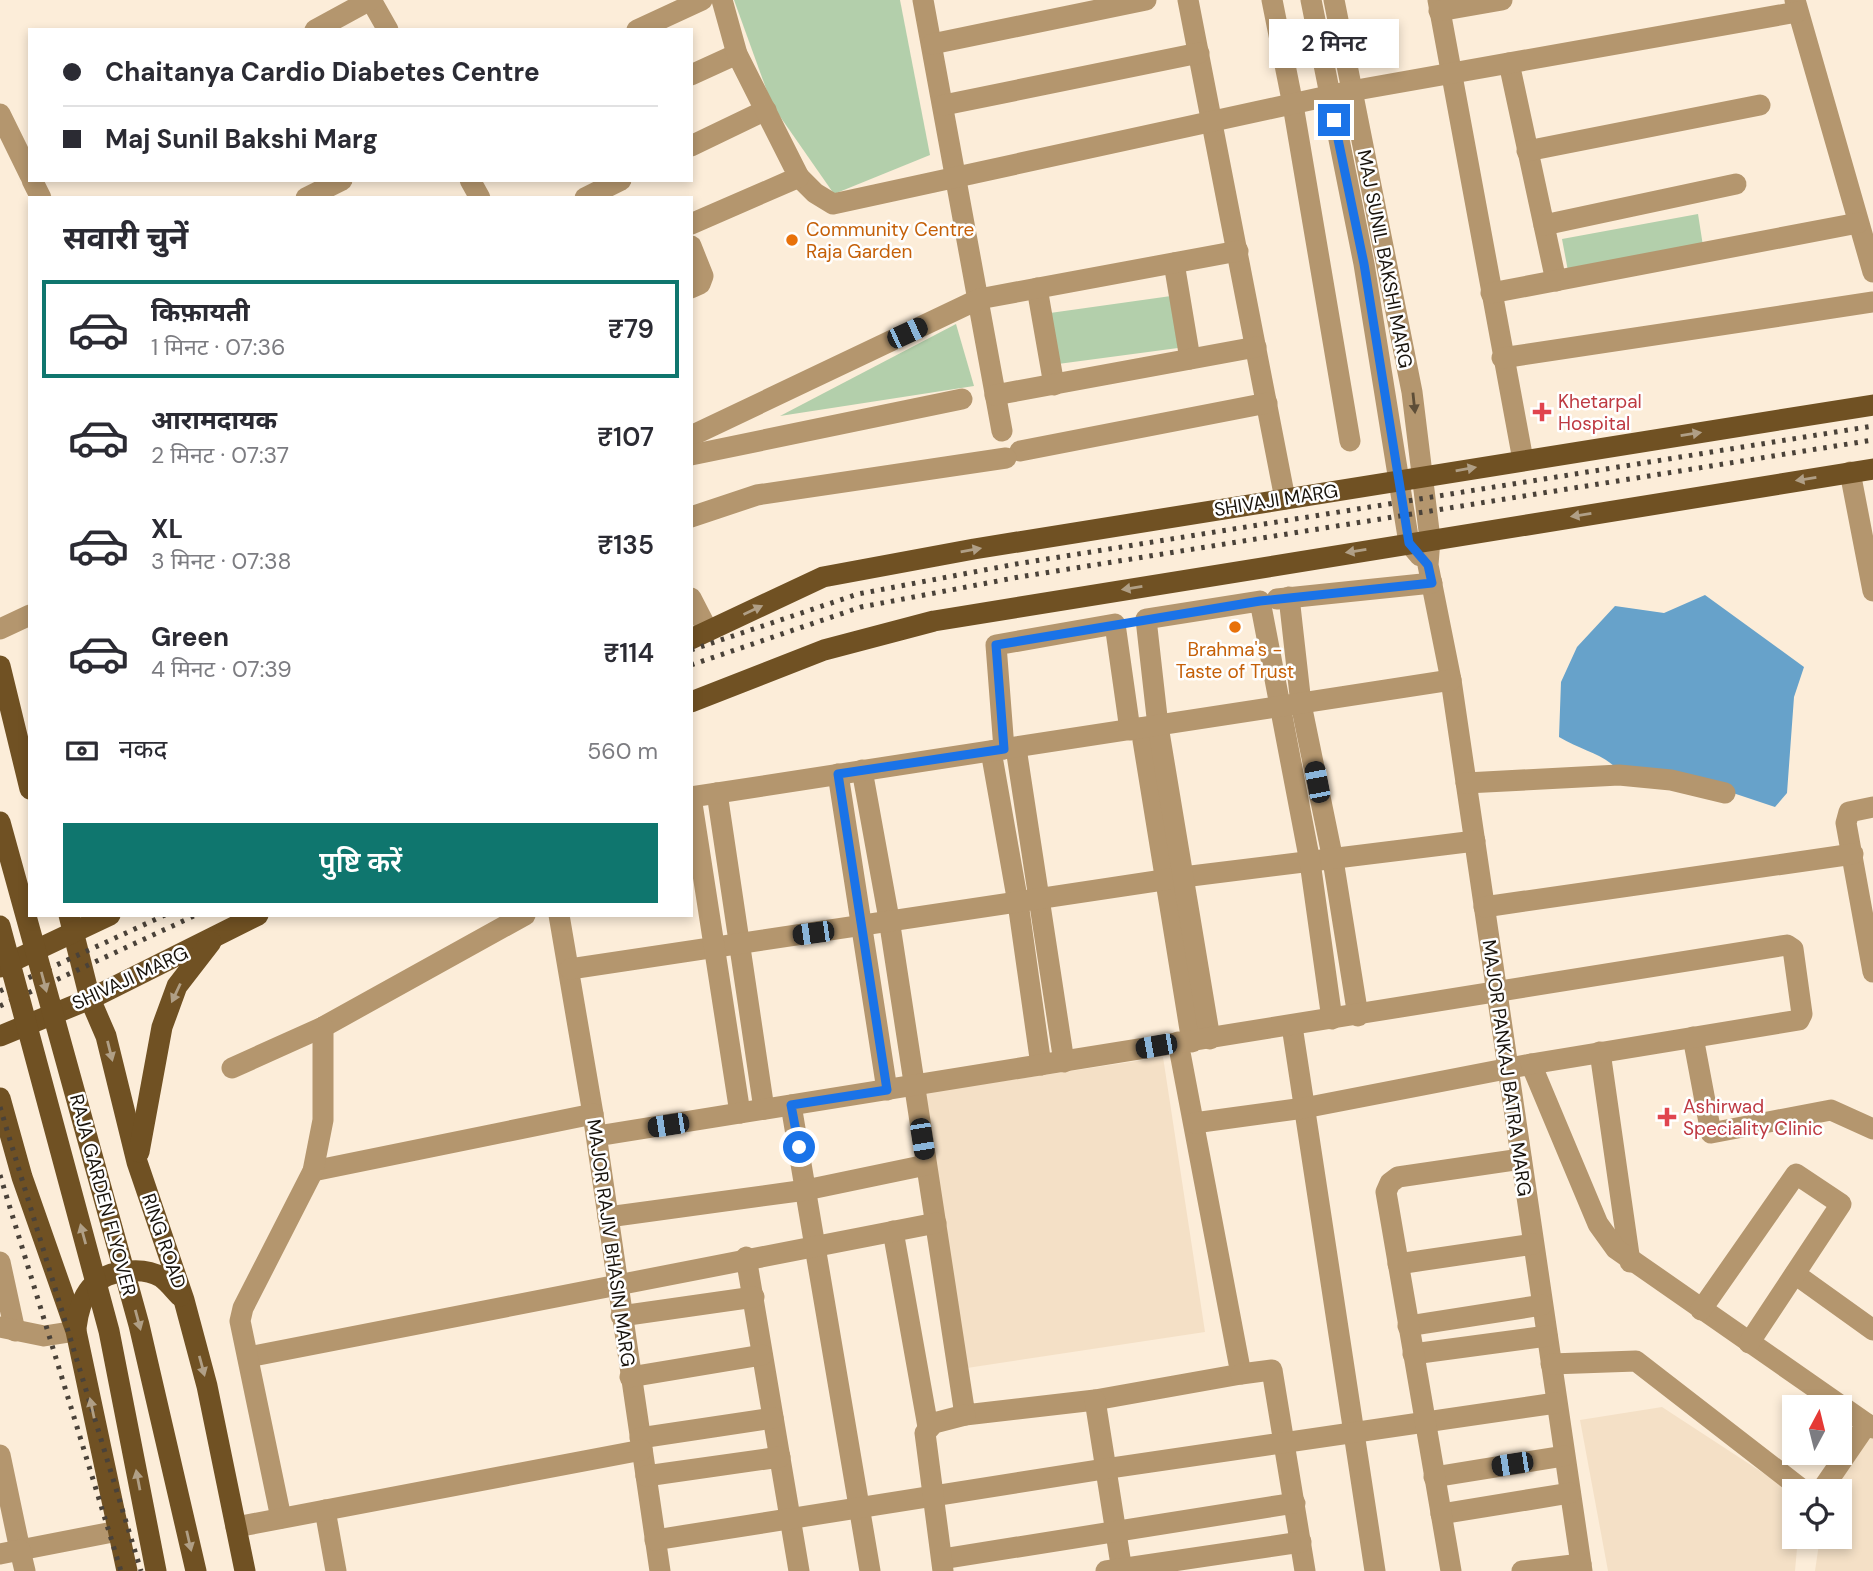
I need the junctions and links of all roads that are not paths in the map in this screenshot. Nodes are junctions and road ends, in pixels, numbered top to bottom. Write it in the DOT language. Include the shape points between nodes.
graph roads {
  1 [pos="371,0"];
  2 [pos="702,0"];
  3 [pos="722,0"];
  4 [pos="923,0"];
  5 [pos="1146,0"];
  6 [pos="1188,0"];
  7 [pos="1272,0"];
  8 [pos="1311,0"];
  9 [pos="1334,0"];
  10 [pos="1502,0"];
  11 [pos="1438,5"];
  12 [pos="1796,6"];
  13 [pos="319,28"];
  14 [pos="386,28"];
  15 [pos="641,28"];
  16 [pos="932,44"];
  17 [pos="1199,53"];
  18 [pos="737,54"];
  19 [pos="1508,63"];
  20 [pos="1451,73"];
  21 [pos="693,74"];
  22 [pos="1351,91"];
  23 [pos="1329,96"];
  24 [pos="1293,104"];
  25 [pos="944,105"];
  26 [pos="1760,105"];
  27 [pos="766,110"];
  28 [pos="0,114"];
  29 [pos="1213,122"];
  30 [pos="693,145"];
  31 [pos="1527,151"];
  32 [pos="28,169"];
  33 [pos="799,177"];
  34 [pos="958,177"];
  35 [pos="338,182"];
  36 [pos="617,182"];
  37 [pos="1736,184"];
  38 [pos="310,196"];
  39 [pos="589,196"];
  40 [pos="693,223"];
  41 [pos="1858,223"];
  42 [pos="1544,225"];
  43 [pos="693,251"];
  44 [pos="1238,251"];
  45 [pos="1174,263"];
  46 [pos="1873,272"];
  47 [pos="1556,281"];
  48 [pos="693,287"];
  49 [pos="1037,288"];
  50 [pos="1491,293"];
  51 [pos="979,299"];
  52 [pos="1873,302"];
  53 [pos="1256,347"];
  54 [pos="1502,358"];
  55 [pos="1190,359"];
  56 [pos="1054,385"];
  57 [pos="995,396"];
  58 [pos="962,399"];
  59 [pos="1267,403"];
  60 [pos="1873,405"];
  61 [pos="1003,431"];
  62 [pos="693,435"];
  63 [pos="1350,441"];
  64 [pos="693,454"];
  65 [pos="1523,460"];
  66 [pos="1873,469"];
  67 [pos="1850,472"];
  68 [pos="1422,477"];
  69 [pos="1399,480"];
  70 [pos="1285,499"];
  71 [pos="693,516"];
  72 [pos="1430,538"];
  73 [pos="1409,543"];
  74 [pos="1430,574"];
  75 [pos="1873,591"];
  76 [pos="1289,597"];
  77 [pos="1260,601"];
  78 [pos="693,606"];
  79 [pos="28,616"];
  80 [pos="1146,619"];
  81 [pos="1115,624"];
  82 [pos="0,629"];
  83 [pos="700,635"];
  84 [pos="0,666"];
  85 [pos="1451,680"];
  86 [pos="693,701"];
  87 [pos="1301,704"];
  88 [pos="1279,707"];
  89 [pos="1143,728"];
  90 [pos="1004,749"];
  91 [pos="862,770"];
  92 [pos="838,774"];
  93 [pos="28,779"];
  94 [pos="1466,783"];
  95 [pos="717,793"];
  96 [pos="1725,793"];
  97 [pos="693,797"];
  98 [pos="1873,807"];
  99 [pos="693,810"];
  100 [pos="0,822"];
  101 [pos="1475,841"];
  102 [pos="1853,854"];
  103 [pos="1333,860"];
  104 [pos="1310,862"];
  105 [pos="1174,878"];
  106 [pos="1040,897"];
  107 [pos="1018,903"];
  108 [pos="1484,906"];
  109 [pos="102,917"];
  110 [pos="254,917"];
  111 [pos="521,917"];
  112 [pos="559,917"];
  113 [pos="889,919"];
  114 [pos="72,924"];
  115 [pos="0,926"];
  116 [pos="860,926"];
  117 [pos="215,937"];
  118 [pos="741,943"];
  119 [pos="715,950"];
  120 [pos="0,967"];
  121 [pos="570,970"];
  122 [pos="1873,972"];
  123 [pos="1496,993"];
  124 [pos="90,999"];
  125 [pos="1359,1016"];
  126 [pos="1332,1019"];
  127 [pos="1292,1026"];
  128 [pos="323,1027"];
  129 [pos="0,1036"];
  130 [pos="1693,1037"];
  131 [pos="1194,1041"];
  132 [pos="1600,1052"];
  133 [pos="1065,1062"];
  134 [pos="1531,1064"];
  135 [pos="1041,1065"];
  136 [pos="232,1068"];
  137 [pos="1508,1070"];
  138 [pos="913,1086"];
  139 [pos="887,1090"];
  140 [pos="0,1098"];
  141 [pos="791,1105"];
  142 [pos="1304,1108"];
  143 [pos="764,1109"];
  144 [pos="740,1113"];
  145 [pos="593,1114"];
  146 [pos="1194,1123"];
  147 [pos="1873,1129"];
  148 [pos="597,1136"];
  149 [pos="0,1151"];
  150 [pos="1521,1159"];
  151 [pos="137,1162"];
  152 [pos="926,1165"];
  153 [pos="313,1171"];
  154 [pos="22,1177"];
  155 [pos="806,1190"];
  156 [pos="608,1217"];
  157 [pos="936,1223"];
  158 [pos="893,1231"];
  159 [pos="1533,1244"];
  160 [pos="816,1246"];
  161 [pos="746,1257"];
  162 [pos="0,1262"];
  163 [pos="1630,1262"];
  164 [pos="1398,1264"];
  165 [pos="1795,1274"];
  166 [pos="617,1285"];
  167 [pos="754,1297"];
  168 [pos="184,1300"];
  169 [pos="1542,1305"];
  170 [pos="1701,1310"];
  171 [pos="621,1316"];
  172 [pos="1408,1326"];
  173 [pos="8,1329"];
  174 [pos="1873,1330"];
  175 [pos="76,1331"];
  176 [pos="1546,1336"];
  177 [pos="1749,1343"];
  178 [pos="1413,1354"];
  179 [pos="762,1355"];
  180 [pos="248,1357"];
  181 [pos="1550,1364"];
  182 [pos="1241,1374"];
  183 [pos="630,1377"];
  184 [pos="1094,1400"];
  185 [pos="1556,1403"];
  186 [pos="965,1415"];
  187 [pos="773,1418"];
  188 [pos="1868,1419"];
  189 [pos="1424,1423"];
  190 [pos="928,1427"];
  191 [pos="1353,1434"];
  192 [pos="641,1444"];
  193 [pos="1286,1444"];
  194 [pos="0,1455"];
  195 [pos="1564,1456"];
  196 [pos="780,1457"];
  197 [pos="1104,1469"];
  198 [pos="646,1476"];
  199 [pos="1434,1477"];
  200 [pos="1788,1479"];
  201 [pos="1829,1479"];
  202 [pos="1570,1493"];
  203 [pos="933,1496"];
  204 [pos="1295,1503"];
  205 [pos="861,1508"];
  206 [pos="325,1510"];
  207 [pos="1441,1514"];
  208 [pos="281,1518"];
  209 [pos="790,1520"];
  210 [pos="236,1527"];
  211 [pos="118,1531"];
  212 [pos="1115,1533"];
  213 [pos="655,1540"];
  214 [pos="1301,1542"];
  215 [pos="10,1552"];
  216 [pos="942,1565"];
  217 [pos="1581,1567"];
  218 [pos="1117,1570"];
  219 [pos="25,1571"];
  220 [pos="127,1571"];
  221 [pos="156,1571"];
  222 [pos="196,1571"];
  223 [pos="245,1571"];
  224 [pos="336,1571"];
  225 [pos="660,1571"];
  226 [pos="799,1571"];
  227 [pos="870,1571"];
  228 [pos="1305,1571"];
  229 [pos="1375,1571"];
  230 [pos="1451,1571"];
  231 [pos="1522,1571"];
  1 -- 13 [label="street"];
  1 -- 14 [label="street"];
  2 -- 15 [label="street"];
  3 -- 18 [label="street"];
  4 -- 16 [label="street"];
  5 -- 16 [label="street"];
  6 -- 17 [label="street"];
  7 -- 24 [label="street"];
  8 -- 23 [label="street, MAJ SUNIL BAKSHI MARG"];
  9 -- 22 [label="street, MAJ SUNIL BAKSHI MARG"];
  10 -- 11 [label="street"];
  11 -- 20 [label="street"];
  12 -- 19 [label="street"];
  12 -- 41 [label="street"];
  16 -- 25 [label="street"];
  17 -- 25 [label="street"];
  17 -- 29 [label="street"];
  18 -- 21 [label="street"];
  18 -- 27 [label="street"];
  19 -- 20 [label="street"];
  19 -- 31 [label="street"];
  20 -- 22 [label="street"];
  20 -- 50 [label="street"];
  22 -- 23 [label="street"];
  22 -- 68 [label="street, MAJ SUNIL BAKSHI MARG, one-way" via="1412,392"];
  23 -- 24 [label="street"];
  23 -- 69 [label="street, MAJ SUNIL BAKSHI MARG" via="1364,264"];
  24 -- 29 [label="street"];
  24 -- 63 [label="street"];
  25 -- 34 [label="street"];
  26 -- 31 [label="street"];
  27 -- 30 [label="street"];
  27 -- 33 [label="street"];
  28 -- 32 [label="street"];
  29 -- 34 [label="street"];
  29 -- 44 [label="street"];
  31 -- 42 [label="street"];
  33 -- 34 [label="street" via="833,204"];
  33 -- 40 [label="street"];
  34 -- 51 [label="street"];
  35 -- 38 [label="street"];
  36 -- 39 [label="street"];
  37 -- 42 [label="street"];
  41 -- 46 [label="street"];
  41 -- 47 [label="street"];
  42 -- 47 [label="street"];
  43 -- 48 [label="street" via="703,276"];
  44 -- 45 [label="street"];
  44 -- 53 [label="street"];
  45 -- 49 [label="street"];
  45 -- 55 [label="street"];
  47 -- 50 [label="street"];
  49 -- 51 [label="street"];
  49 -- 56 [label="street"];
  50 -- 54 [label="street"];
  51 -- 57 [label="street"];
  51 -- 62 [label="street"];
  52 -- 54 [label="street"];
  53 -- 55 [label="street"];
  53 -- 59 [label="street"];
  54 -- 65 [label="street"];
  55 -- 56 [label="street"];
  56 -- 57 [label="street"];
  57 -- 61 [label="street"];
  58 -- 64 [label="street"];
  59 -- 70 [label="street"];
  59 -- 71 [label="street" via="1013,454 757,495"];
  65 -- 60 [label="main road, SHIVAJI MARG, one-way"];
  68 -- 65 [label="main road, SHIVAJI MARG, one-way"];
  66 -- 67 [label="main road"];
  67 -- 72 [label="main road, one-way"];
  67 -- 75 [label="street"];
  68 -- 69 [label="main road, SHIVAJI MARG"];
  68 -- 72 [label="street, MAJ SUNIL BAKSHI MARG"];
  69 -- 70 [label="main road, SHIVAJI MARG"];
  69 -- 73 [label="street, MAJ SUNIL BAKSHI MARG"];
  83 -- 70 [label="main road, SHIVAJI MARG, one-way" via="823,576"];
  72 -- 73 [label="main road"];
  72 -- 74 [label="street, MAJ SUNIL BAKSHI MARG"];
  73 -- 74 [label="street"];
  73 -- 86 [label="main road, one-way" via="934,621 824,650"];
  74 -- 76 [label="street"];
  74 -- 85 [label="street, MAJOR PANKAJ BATRA MARG"];
  76 -- 77 [label="street"];
  76 -- 87 [label="street"];
  77 -- 80 [label="street"];
  77 -- 88 [label="street"];
  78 -- 83 [label="street"];
  79 -- 82 [label="street"];
  80 -- 81 [label="street"];
  80 -- 89 [label="street"];
  81 -- 89 [label="street"];
  81 -- 90 [label="street" via="996,645"];
  84 -- 93 [label="main road"];
  85 -- 87 [label="street"];
  85 -- 94 [label="street, MAJOR PANKAJ BATRA MARG"];
  87 -- 88 [label="street"];
  87 -- 103 [label="street"];
  88 -- 89 [label="street"];
  88 -- 104 [label="street"];
  89 -- 90 [label="street"];
  89 -- 105 [label="street"];
  90 -- 91 [label="street"];
  90 -- 106 [label="street"];
  90 -- 107 [label="street"];
  91 -- 92 [label="street"];
  91 -- 113 [label="street"];
  92 -- 95 [label="street"];
  92 -- 116 [label="street"];
  94 -- 96 [label="street" via="1619,775 1671,780"];
  94 -- 101 [label="street, MAJOR PANKAJ BATRA MARG"];
  95 -- 97 [label="street"];
  95 -- 118 [label="street"];
  98 -- 102 [label="street" via="1854,810 1847,817"];
  99 -- 119 [label="street"];
  100 -- 222 [label="main road, RAJA GARDEN FLYOVER, one-way, bridge" via="139,1325"];
  101 -- 103 [label="street"];
  101 -- 108 [label="street, MAJOR PANKAJ BATRA MARG"];
  102 -- 108 [label="street"];
  102 -- 122 [label="street"];
  103 -- 104 [label="street"];
  103 -- 125 [label="street"];
  104 -- 105 [label="street"];
  104 -- 126 [label="street"];
  105 -- 106 [label="street"];
  105 -- 131 [label="street"];
  106 -- 107 [label="street"];
  106 -- 133 [label="street"];
  107 -- 113 [label="street"];
  107 -- 135 [label="street"];
  108 -- 123 [label="street, MAJOR PANKAJ BATRA MARG"];
  109 -- 114 [label="main road"];
  110 -- 117 [label="main road, SHIVAJI MARG"];
  111 -- 128 [label="street"];
  112 -- 121 [label="street, MAJOR RAJIV BHASIN MARG"];
  113 -- 116 [label="street"];
  113 -- 138 [label="street"];
  114 -- 120 [label="main road"];
  114 -- 124 [label="main road, RING ROAD"];
  221 -- 115 [label="main road, RAJA GARDEN FLYOVER, one-way, bridge" via="108,1331"];
  116 -- 118 [label="street"];
  116 -- 139 [label="street"];
  117 -- 124 [label="main road, SHIVAJI MARG"];
  117 -- 151 [label="main road, one-way" via="177,986 162,1027"];
  118 -- 119 [label="street"];
  118 -- 143 [label="street"];
  119 -- 121 [label="street"];
  119 -- 144 [label="street"];
  121 -- 145 [label="street, MAJOR RAJIV BHASIN MARG"];
  123 -- 125 [label="street"];
  123 -- 130 [label="street" via="1791,945 1802,1017"];
  123 -- 137 [label="street, MAJOR PANKAJ BATRA MARG"];
  124 -- 129 [label="main road, SHIVAJI MARG"];
  124 -- 151 [label="main road, RING ROAD, one-way" via="106,1036"];
  125 -- 126 [label="street"];
  126 -- 127 [label="street"];
  127 -- 131 [label="street"];
  127 -- 142 [label="street"];
  128 -- 136 [label="street"];
  128 -- 153 [label="street" via="323,1120"];
  130 -- 132 [label="street"];
  130 -- 147 [label="street" via="1711,1133 1830,1110"];
  131 -- 133 [label="street"];
  131 -- 146 [label="street"];
  132 -- 134 [label="street"];
  132 -- 163 [label="street"];
  133 -- 135 [label="street"];
  134 -- 137 [label="street"];
  134 -- 163 [label="street" via="1598,1224"];
  135 -- 138 [label="street"];
  137 -- 142 [label="street"];
  137 -- 150 [label="street, MAJOR PANKAJ BATRA MARG"];
  138 -- 139 [label="street"];
  138 -- 152 [label="street"];
  139 -- 141 [label="street"];
  140 -- 154 [label="main road"];
  141 -- 143 [label="street"];
  141 -- 155 [label="street"];
  142 -- 146 [label="street"];
  142 -- 191 [label="street"];
  143 -- 144 [label="street"];
  144 -- 148 [label="street"];
  145 -- 148 [label="street, MAJOR RAJIV BHASIN MARG"];
  145 -- 153 [label="street"];
  146 -- 182 [label="street"];
  148 -- 156 [label="street, MAJOR RAJIV BHASIN MARG"];
  149 -- 154 [label="main road"];
  150 -- 159 [label="street, MAJOR PANKAJ BATRA MARG"];
  150 -- 164 [label="street" via="1398,1177 1390,1183 1386,1192"];
  151 -- 168 [label="main road, RING ROAD"];
  152 -- 155 [label="street"];
  152 -- 157 [label="street"];
  153 -- 180 [label="street" via="243,1308 240,1326"];
  154 -- 175 [label="main road"];
  155 -- 156 [label="street"];
  155 -- 160 [label="street"];
  156 -- 166 [label="street, MAJOR RAJIV BHASIN MARG"];
  157 -- 158 [label="street"];
  157 -- 186 [label="street"];
  158 -- 160 [label="street"];
  158 -- 190 [label="street"];
  159 -- 164 [label="street"];
  159 -- 169 [label="street, MAJOR PANKAJ BATRA MARG"];
  160 -- 161 [label="street"];
  160 -- 205 [label="street"];
  161 -- 166 [label="street"];
  161 -- 167 [label="street"];
  162 -- 173 [label="street"];
  163 -- 170 [label="street"];
  164 -- 172 [label="street"];
  165 -- 170 [label="street" via="1841,1204 1796,1174"];
  165 -- 174 [label="street"];
  165 -- 177 [label="street"];
  166 -- 171 [label="street, MAJOR RAJIV BHASIN MARG"];
  166 -- 180 [label="street"];
  167 -- 171 [label="street"];
  167 -- 179 [label="street"];
  168 -- 175 [label="main road" via="161,1277 142,1270 116,1271 86,1290"];
  168 -- 210 [label="main road, RING ROAD, one-way"];
  169 -- 172 [label="street"];
  169 -- 176 [label="street, MAJOR PANKAJ BATRA MARG"];
  170 -- 177 [label="street"];
  171 -- 183 [label="street, MAJOR RAJIV BHASIN MARG"];
  172 -- 178 [label="street"];
  173 -- 175 [label="street" via="44,1336"];
  211 -- 175 [label="main road, one-way"];
  176 -- 178 [label="street"];
  176 -- 181 [label="street, MAJOR PANKAJ BATRA MARG"];
  177 -- 188 [label="street"];
  178 -- 189 [label="street"];
  179 -- 183 [label="street"];
  179 -- 187 [label="street"];
  180 -- 208 [label="street"];
  181 -- 185 [label="street, MAJOR PANKAJ BATRA MARG"];
  181 -- 200 [label="street" via="1636,1361"];
  182 -- 184 [label="street"];
  182 -- 193 [label="street" via="1272,1370"];
  183 -- 192 [label="street, MAJOR RAJIV BHASIN MARG"];
  184 -- 186 [label="street"];
  184 -- 197 [label="street"];
  185 -- 189 [label="street"];
  185 -- 195 [label="street, MAJOR PANKAJ BATRA MARG"];
  186 -- 190 [label="street"];
  187 -- 192 [label="street"];
  187 -- 196 [label="street"];
  188 -- 201 [label="street"];
  189 -- 191 [label="street"];
  189 -- 199 [label="street"];
  190 -- 203 [label="street"];
  191 -- 193 [label="street"];
  191 -- 229 [label="street"];
  192 -- 198 [label="street, MAJOR RAJIV BHASIN MARG"];
  192 -- 206 [label="street"];
  193 -- 197 [label="street"];
  193 -- 204 [label="street"];
  194 -- 215 [label="street"];
  195 -- 199 [label="street"];
  195 -- 202 [label="street, MAJOR PANKAJ BATRA MARG"];
  196 -- 198 [label="street"];
  196 -- 209 [label="street"];
  197 -- 203 [label="street"];
  197 -- 212 [label="street"];
  198 -- 213 [label="street, MAJOR RAJIV BHASIN MARG"];
  199 -- 207 [label="street"];
  202 -- 207 [label="street"];
  202 -- 217 [label="street, MAJOR PANKAJ BATRA MARG"];
  203 -- 205 [label="street"];
  203 -- 216 [label="street"];
  204 -- 212 [label="street"];
  204 -- 214 [label="street"];
  205 -- 209 [label="street"];
  205 -- 227 [label="street"];
  206 -- 208 [label="street"];
  206 -- 224 [label="street"];
  207 -- 230 [label="street"];
  208 -- 210 [label="street"];
  209 -- 213 [label="street"];
  209 -- 226 [label="street"];
  210 -- 223 [label="main road, RING ROAD"];
  211 -- 215 [label="street"];
  211 -- 220 [label="main road"];
  212 -- 216 [label="street"];
  212 -- 218 [label="street"];
  213 -- 225 [label="street, MAJOR RAJIV BHASIN MARG"];
  214 -- 218 [label="street"];
  214 -- 228 [label="street"];
  215 -- 219 [label="street"];
  217 -- 231 [label="street"];
}
